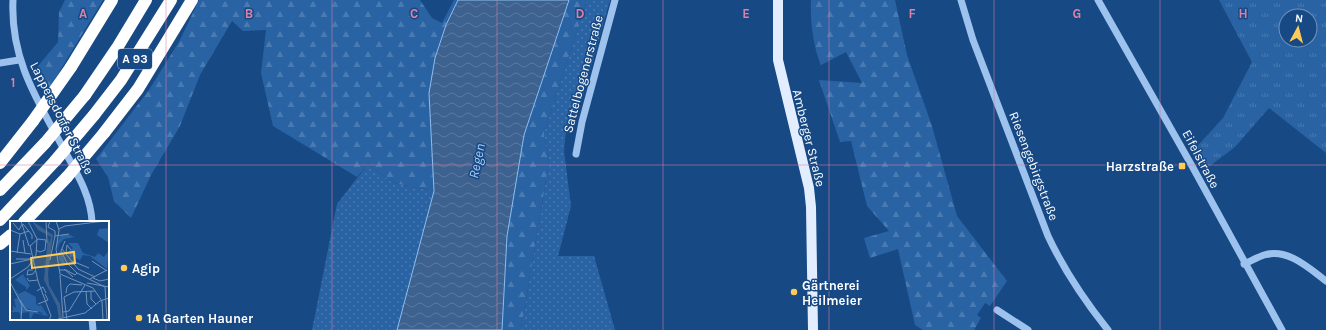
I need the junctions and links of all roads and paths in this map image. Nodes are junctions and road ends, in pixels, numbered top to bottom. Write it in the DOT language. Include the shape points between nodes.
graph roads {
  1 [pos="13,0"];
  2 [pos="112,0"];
  3 [pos="146,0"];
  4 [pos="171,0"];
  5 [pos="192,0"];
  6 [pos="615,0"];
  7 [pos="778,0"];
  8 [pos="961,0"];
  9 [pos="1098,0"];
  10 [pos="19,60"];
  11 [pos="0,63"];
  12 [pos="576,154"];
  13 [pos="0,163"];
  14 [pos="0,190"];
  15 [pos="0,220"];
  16 [pos="25,221"];
  17 [pos="92,221"];
  18 [pos="10,236"];
  19 [pos="0,244"];
  20 [pos="1244,264"];
  21 [pos="1326,281"];
  22 [pos="998,310"];
  23 [pos="92,320"];
  24 [pos="93,330"];
  25 [pos="813,330"];
  26 [pos="1028,330"];
  27 [pos="1108,330"];
  28 [pos="1282,330"];
  1 -- 10 [label="street, Lappersdorfer Straße"];
  2 -- 13 [label="highway, bridge" via="71,67"];
  3 -- 14 [label="highway, A 93, bridge" via="85,95 45,143"];
  4 -- 15 [label="highway, A 93, bridge" via="125,74 94,114 55,161"];
  5 -- 16 [label="highway, bridge" via="138,89 67,177"];
  6 -- 12 [label="street, Sattelbogenerstraße" via="582,122"];
  7 -- 25 [label="main road, Amberger Straße" via="778,60 806,168 810,195"];
  8 -- 27 [label="street, Riesengebirgstraße" via="973,40 1048,236 1060,262 1087,304"];
  9 -- 20 [label="street, Eifelstraße"];
  10 -- 11 [label="street"];
  10 -- 17 [label="street, Lappersdorfer Straße" via="31,89 82,184 89,202"];
  18 -- 19 [label="highway"];
  20 -- 21 [label="street" via="1265,254 1279,253 1300,261"];
  20 -- 28 [label="street, Eifelstraße"];
  22 -- 26 [label="street"];
  23 -- 24 [label="street"];
}
